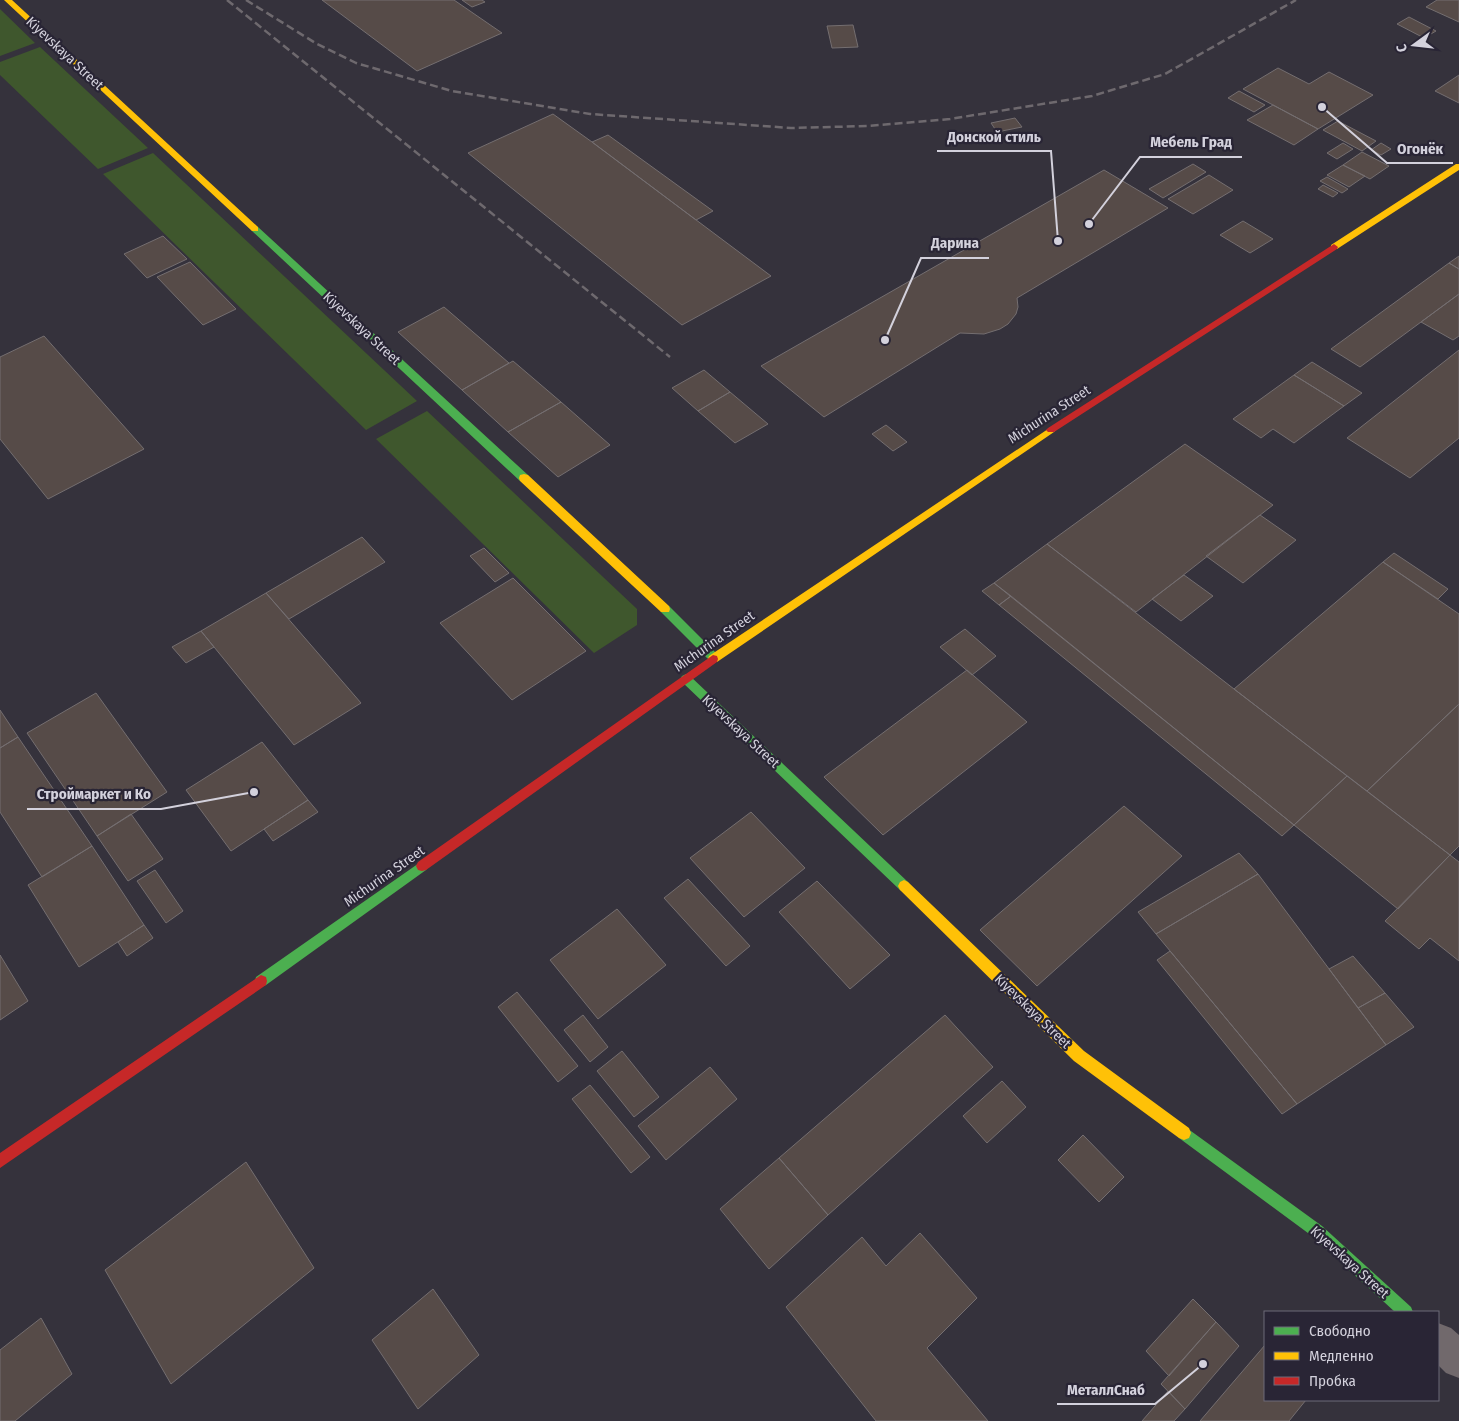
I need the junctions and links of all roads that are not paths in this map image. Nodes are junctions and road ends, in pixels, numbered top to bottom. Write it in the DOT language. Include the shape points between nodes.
graph roads {
  1 [pos="8,0"];
  2 [pos="1459,166"];
  3 [pos="714,658"];
  4 [pos="686,679"];
  5 [pos="0,1162"];
  6 [pos="1405,1311"];
  7 [pos="1439,1342"];
  8 [pos="1459,1360"];
  1 -- 3 [label="street, Kiyevskaya Street"];
  2 -- 3 [label="street, Michurina Street" via="1046,434"];
  3 -- 4 [label="street, Michurina Street"];
  4 -- 5 [label="street, Michurina Street" via="182,1037"];
  4 -- 6 [label="street, Kiyevskaya Street" via="1079,1056 1317,1231"];
  7 -- 8 [label="street"];
}
